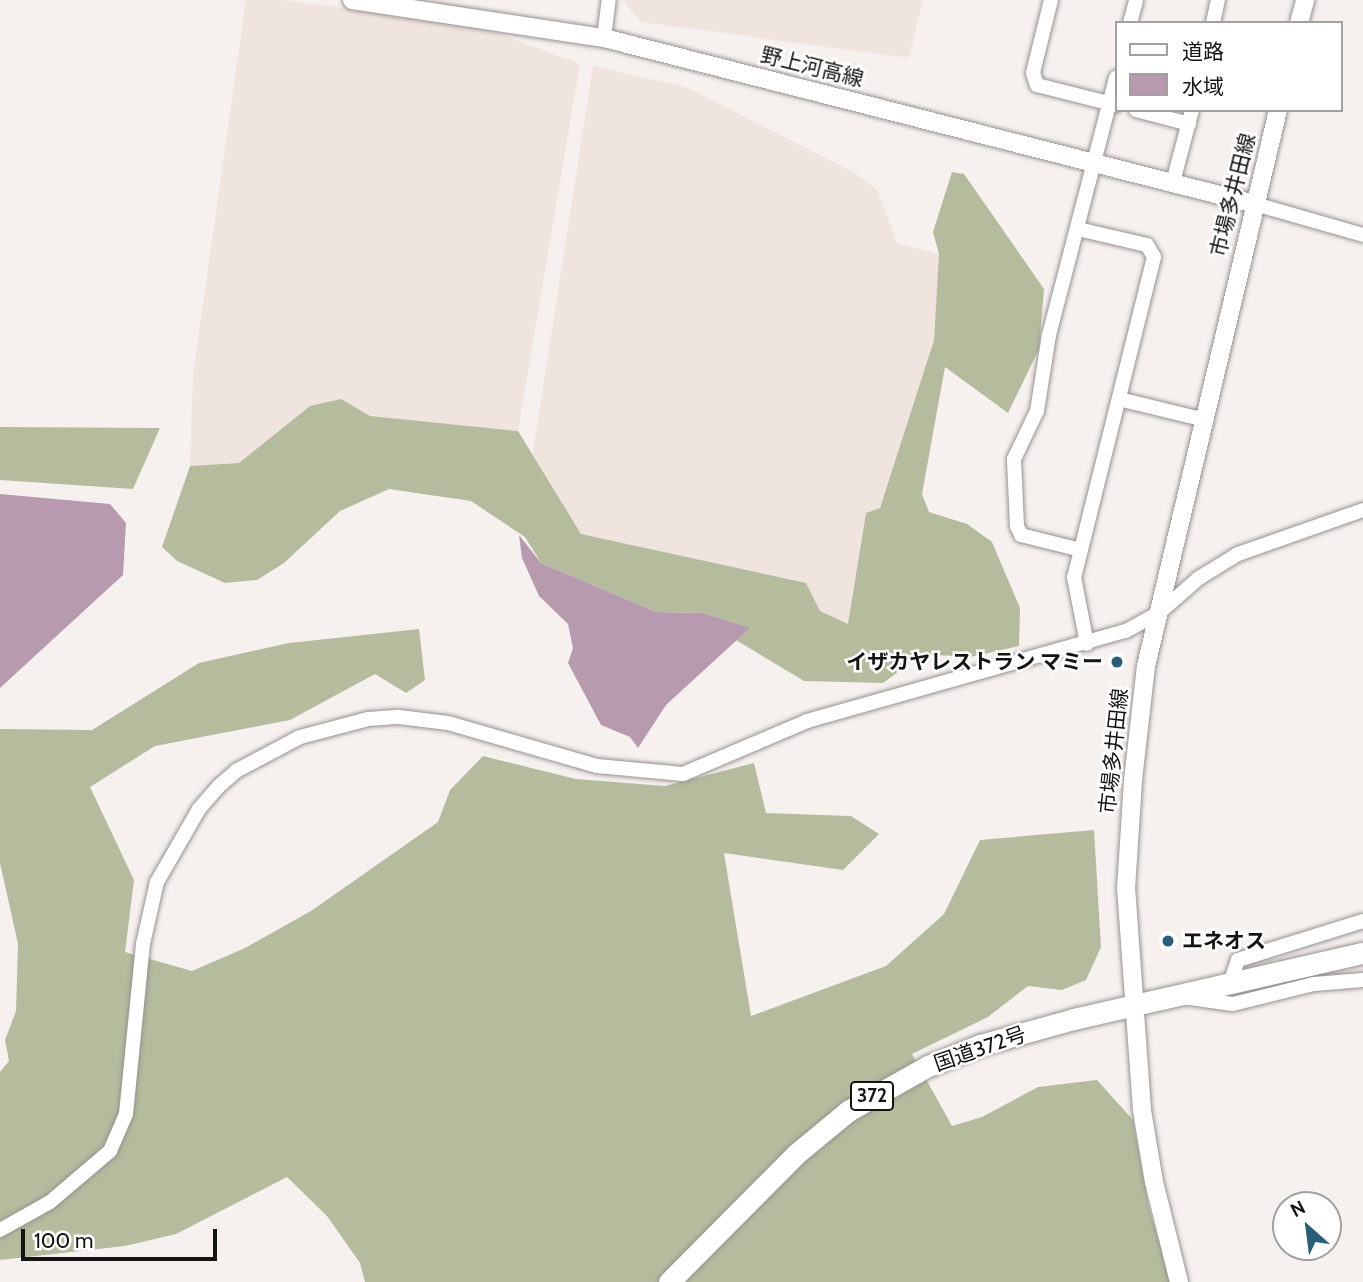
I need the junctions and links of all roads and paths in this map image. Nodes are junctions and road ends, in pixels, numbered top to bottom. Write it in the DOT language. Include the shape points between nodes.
graph roads {
  1 [pos="352,0"];
  2 [pos="610,0"];
  3 [pos="1051,0"];
  4 [pos="1136,0"];
  5 [pos="1218,0"];
  6 [pos="1305,0"];
  7 [pos="1131,21"];
  8 [pos="1213,21"];
  9 [pos="1300,21"];
  10 [pos="604,38"];
  11 [pos="1113,104"];
  12 [pos="1151,112"];
  13 [pos="1278,112"];
  14 [pos="1190,117"];
  15 [pos="1095,162"];
  16 [pos="1173,182"];
  17 [pos="1255,204"];
  18 [pos="1078,229"];
  19 [pos="1363,235"];
  20 [pos="1119,398"];
  21 [pos="1201,419"];
  22 [pos="1363,510"];
  23 [pos="1081,550"];
  24 [pos="1159,613"];
  25 [pos="1087,644"];
  26 [pos="1363,921"];
  27 [pos="1363,953"];
  28 [pos="1363,980"];
  29 [pos="1231,981"];
  30 [pos="1175,994"];
  31 [pos="1132,1004"];
  32 [pos="0,1230"];
  33 [pos="668,1282"];
  34 [pos="1179,1282"];
  1 -- 10 [label="main road, 野上河高線"];
  2 -- 10 [label="street"];
  3 -- 11 [label="street" via="1033,73 1038,85"];
  4 -- 7 [label="street"];
  5 -- 8 [label="street"];
  6 -- 9 [label="main road"];
  10 -- 15 [label="main road, 野上河高線"];
  11 -- 15 [label="street"];
  12 -- 14 [label="street"];
  13 -- 17 [label="main road, 市場多井田線"];
  14 -- 16 [label="street"];
  15 -- 16 [label="main road, 野上河高線"];
  15 -- 18 [label="street"];
  16 -- 17 [label="main road, 野上河高線"];
  17 -- 19 [label="street"];
  17 -- 21 [label="main road, 市場多井田線"];
  18 -- 20 [label="street" via="1147,245 1154,257"];
  18 -- 23 [label="street" via="1049,335 1037,411 1014,459 1021,535"];
  20 -- 21 [label="street"];
  20 -- 23 [label="street"];
  21 -- 24 [label="main road, 市場多井田線"];
  22 -- 24 [label="street" via="1238,554 1199,578"];
  23 -- 25 [label="street" via="1074,577"];
  24 -- 25 [label="street"];
  24 -- 31 [label="main road, 市場多井田線" via="1146,666 1132,793 1126,889"];
  25 -- 32 [label="street" via="807,721 683,774 597,766 448,723 398,717 368,719 300,737 236,771 200,809 157,882 143,944 131,1076 119,1135 110,1151 78,1181"];
  26 -- 29 [label="street" via="1238,960"];
  27 -- 29 [label="highway, 国道372号 / 372"];
  28 -- 30 [label="street" via="1314,984 1233,1004"];
  29 -- 30 [label="highway, 国道372号 / 372"];
  30 -- 31 [label="highway, 国道372号 / 372"];
  31 -- 33 [label="highway, 国道372号 / 372" via="980,1045 886,1087 848,1111 755,1190"];
  31 -- 34 [label="main road, 市場多井田線" via="1152,1170"];
}
